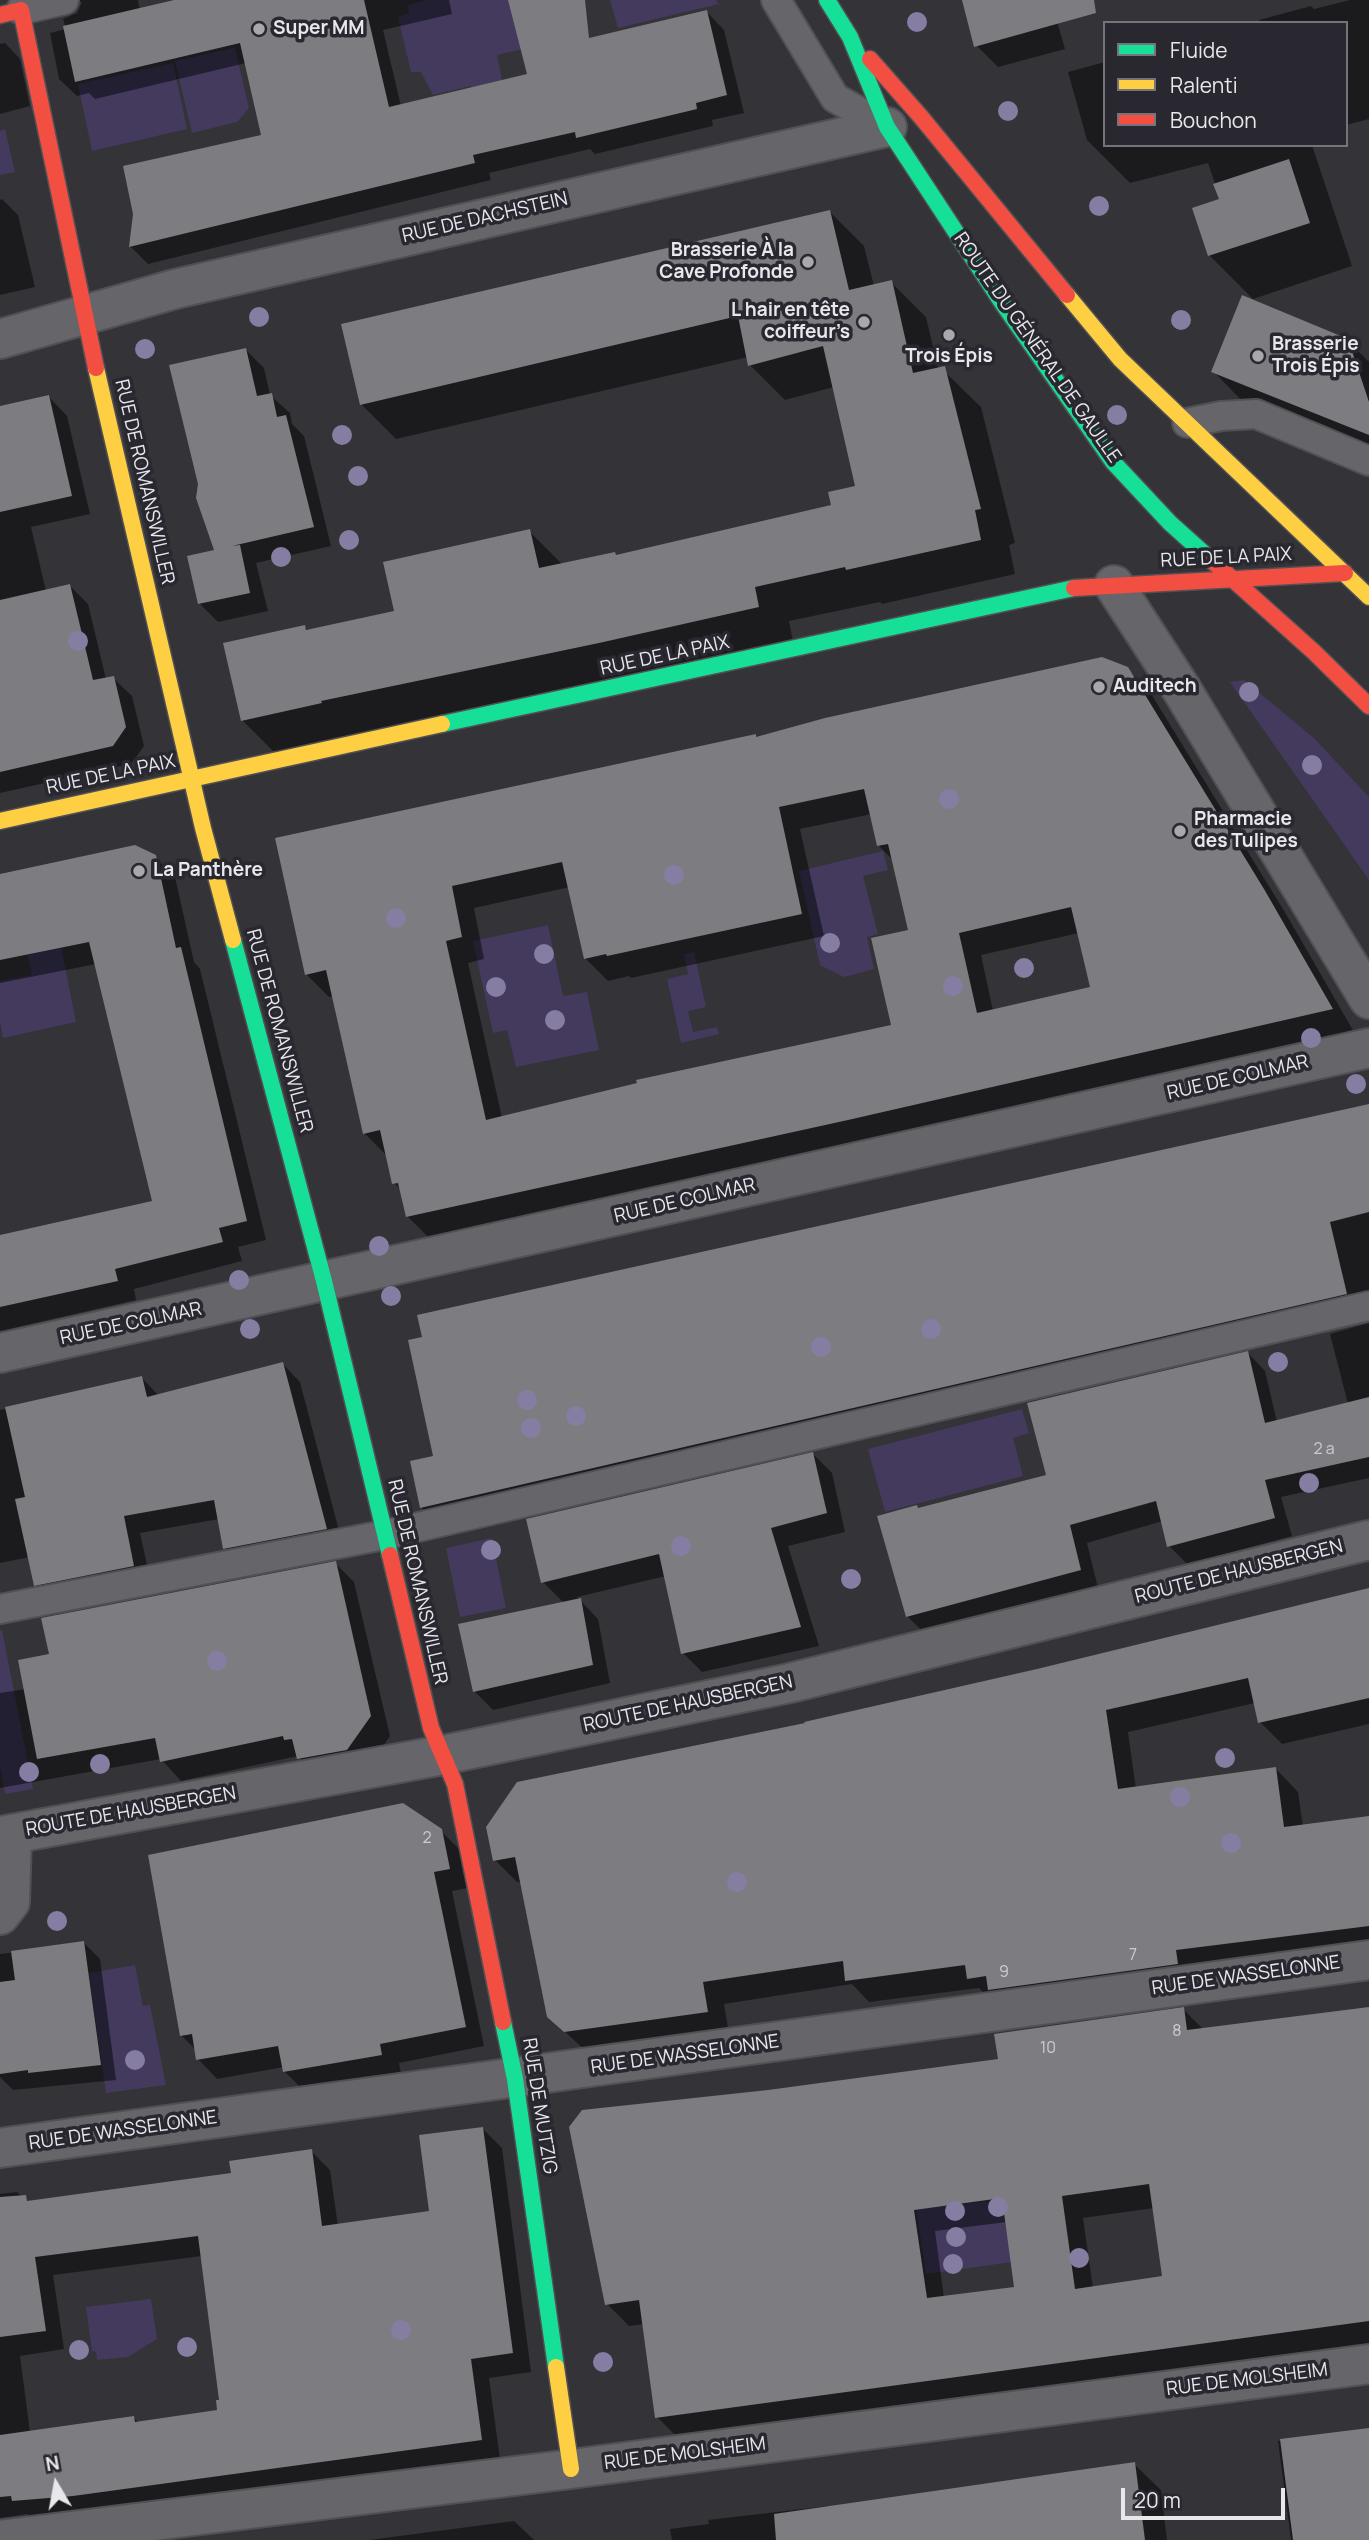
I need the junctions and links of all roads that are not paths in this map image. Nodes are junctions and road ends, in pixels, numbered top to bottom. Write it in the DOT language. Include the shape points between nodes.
graph roads {
  1 [pos="64,0"];
  2 [pos="776,0"];
  3 [pos="827,0"];
  4 [pos="11,13"];
  5 [pos="850,37"];
  6 [pos="887,127"];
  7 [pos="84,316"];
  8 [pos="0,339"];
  9 [pos="1188,423"];
  10 [pos="1369,461"];
  11 [pos="1230,579"];
  12 [pos="1361,582"];
  13 [pos="1114,585"];
  14 [pos="1369,706"];
  15 [pos="192,780"];
  16 [pos="0,821"];
  17 [pos="1369,999"];
  18 [pos="1369,1048"];
  19 [pos="324,1281"];
  20 [pos="1369,1307"];
  21 [pos="0,1353"];
  22 [pos="384,1535"];
  23 [pos="1369,1540"];
  24 [pos="0,1609"];
  25 [pos="443,1755"];
  26 [pos="6,1835"];
  27 [pos="0,1915"];
  28 [pos="1369,1960"];
  29 [pos="515,2079"];
  30 [pos="0,2148"];
  31 [pos="1369,2364"];
  32 [pos="570,2469"];
  33 [pos="0,2540"];
  1 -- 4 [label="lane"];
  2 -- 6 [label="lane" via="835,98"];
  3 -- 5 [label="street, ROUTE DU GÉNÉRAL DE GAULLE"];
  4 -- 7 [label="street"];
  5 -- 6 [label="street, ROUTE DU GÉNÉRAL DE GAULLE"];
  5 -- 9 [label="street, ROUTE DU GÉNÉRAL DE GAULLE" via="1120,359"];
  6 -- 7 [label="street, RUE DE DACHSTEIN" via="175,289"];
  6 -- 11 [label="street, ROUTE DU GÉNÉRAL DE GAULLE" via="1113,462"];
  7 -- 8 [label="street, RUE DE DACHSTEIN"];
  7 -- 15 [label="street, RUE DE ROMANSWILLER"];
  9 -- 10 [label="lane" via="1256,414"];
  9 -- 12 [label="street, ROUTE DU GÉNÉRAL DE GAULLE"];
  11 -- 12 [label="street, RUE DE LA PAIX"];
  11 -- 13 [label="street, RUE DE LA PAIX"];
  11 -- 14 [label="street, ROUTE DU GÉNÉRAL DE GAULLE"];
  13 -- 15 [label="street, RUE DE LA PAIX" via="1041,594"];
  13 -- 17 [label="street"];
  15 -- 16 [label="street, RUE DE LA PAIX"];
  15 -- 19 [label="street, RUE DE ROMANSWILLER"];
  18 -- 19 [label="street, RUE DE COLMAR"];
  19 -- 21 [label="street, RUE DE COLMAR"];
  19 -- 22 [label="street, RUE DE ROMANSWILLER"];
  20 -- 22 [label="lane"];
  22 -- 24 [label="lane"];
  22 -- 25 [label="street, RUE DE ROMANSWILLER" via="431,1728"];
  23 -- 25 [label="street, ROUTE DE HAUSBERGEN" via="790,1682"];
  25 -- 26 [label="street, ROUTE DE HAUSBERGEN"];
  25 -- 29 [label="street, RUE DE MUTZIG" via="455,1784"];
  26 -- 27 [label="street" via="10,1902"];
  28 -- 29 [label="street, RUE DE WASSELONNE"];
  29 -- 30 [label="street, RUE DE WASSELONNE"];
  29 -- 32 [label="street, RUE DE MUTZIG"];
  31 -- 32 [label="street, RUE DE MOLSHEIM"];
  32 -- 33 [label="street, RUE DE MOLSHEIM"];
}
